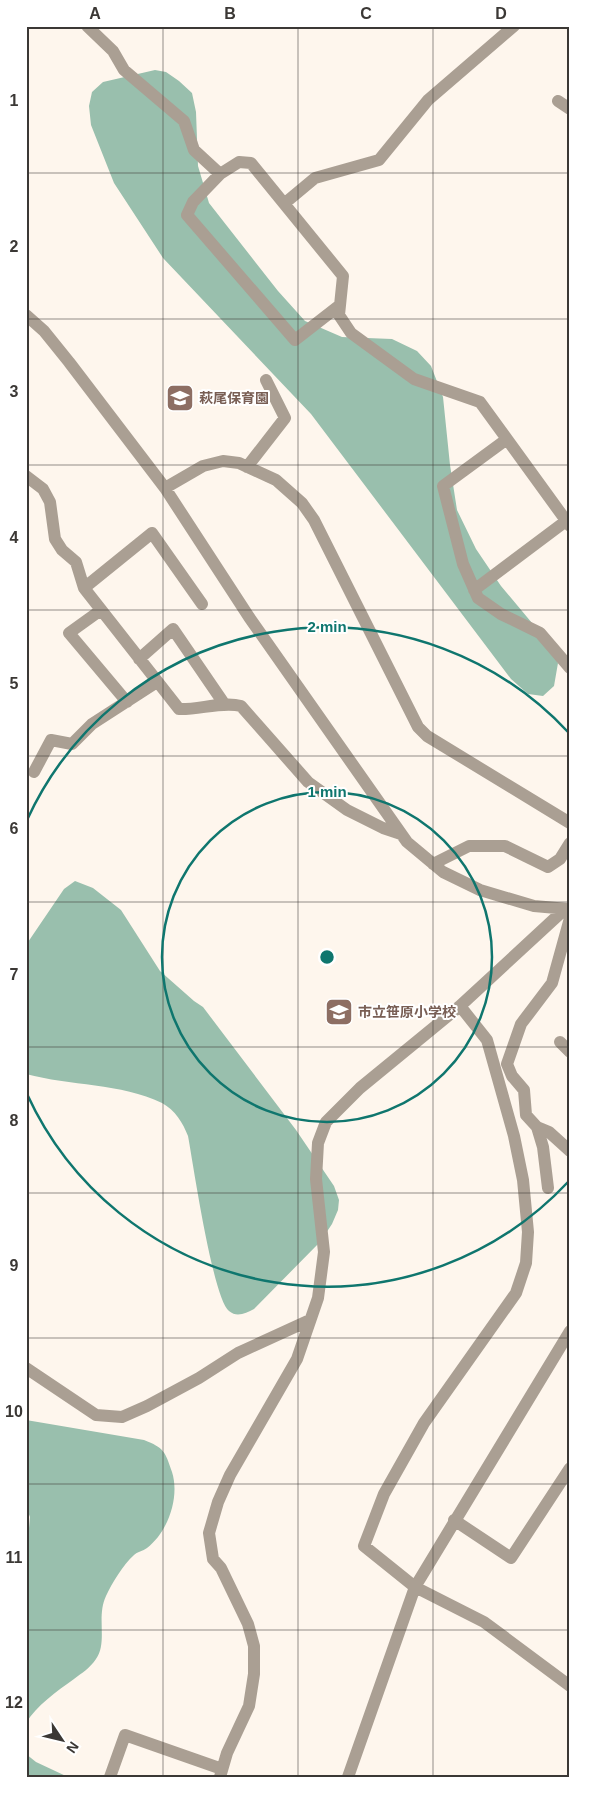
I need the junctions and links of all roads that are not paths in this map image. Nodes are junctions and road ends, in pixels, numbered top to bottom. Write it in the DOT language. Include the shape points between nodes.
graph roads {
  1 [pos="88,26"];
  2 [pos="514,26"];
  3 [pos="558,101"];
  4 [pos="570,109"];
  5 [pos="220,174"];
  6 [pos="285,203"];
  7 [pos="340,305"];
  8 [pos="26,315"];
  9 [pos="266,380"];
  10 [pos="507,438"];
  11 [pos="247,467"];
  12 [pos="26,476"];
  13 [pos="166,488"];
  14 [pos="569,522"];
  15 [pos="84,588"];
  16 [pos="474,590"];
  17 [pos="202,604"];
  18 [pos="101,610"];
  19 [pos="139,659"];
  20 [pos="570,668"];
  21 [pos="157,682"];
  22 [pos="126,702"];
  23 [pos="225,705"];
  24 [pos="34,772"];
  25 [pos="570,822"];
  26 [pos="401,834"];
  27 [pos="570,843"];
  28 [pos="433,864"];
  29 [pos="568,912"];
  30 [pos="460,1006"];
  31 [pos="560,1042"];
  32 [pos="570,1052"];
  33 [pos="537,1127"];
  34 [pos="570,1151"];
  35 [pos="548,1188"];
  36 [pos="310,1320"];
  37 [pos="570,1331"];
  38 [pos="26,1368"];
  39 [pos="570,1468"];
  40 [pos="454,1520"];
  41 [pos="415,1587"];
  42 [pos="570,1686"];
  43 [pos="221,1773"];
  44 [pos="110,1777"];
  45 [pos="348,1777"];
  1 -- 5 [label="street" via="113,51 124,70 184,121 194,150"];
  2 -- 6 [label="street" via="428,100 379,160 315,178"];
  3 -- 4 [label="street"];
  5 -- 6 [label="street" via="239,162 251,163"];
  5 -- 7 [label="street" via="193,202 187,215 295,340"];
  6 -- 7 [label="street" via="343,276"];
  7 -- 10 [label="street" via="339,316 351,333 414,380 480,402"];
  8 -- 13 [label="street" via="44,331"];
  9 -- 11 [label="street" via="285,418"];
  10 -- 14 [label="street"];
  10 -- 16 [label="street" via="443,486 463,564"];
  11 -- 13 [label="street" via="223,461 203,466"];
  11 -- 25 [label="street" via="276,480 302,503 314,520 418,727 427,736"];
  12 -- 15 [label="street" via="43,488 50,502 55,539 76,562"];
  13 -- 26 [label="street" via="248,617"];
  14 -- 16 [label="street"];
  15 -- 17 [label="street" via="152,533"];
  15 -- 18 [label="street"];
  16 -- 20 [label="street" via="478,598 501,614 540,632"];
  18 -- 19 [label="street"];
  18 -- 22 [label="street" via="68,633"];
  19 -- 21 [label="street"];
  19 -- 23 [label="street" via="173,629"];
  21 -- 22 [label="street"];
  21 -- 23 [label="street" via="179,709"];
  22 -- 24 [label="street" via="92,724 72,744 51,740"];
  23 -- 26 [label="street" via="241,706 308,782 347,810"];
  26 -- 28 [label="street"];
  27 -- 28 [label="street" via="560,859 548,867 505,846 469,846"];
  28 -- 29 [label="street" via="480,890"];
  29 -- 30 [label="street"];
  29 -- 33 [label="street" via="552,983 521,1024 507,1064 524,1090 526,1114"];
  30 -- 36 [label="street" via="360,1088 326,1122 318,1143 316,1179 324,1252 318,1298"];
  30 -- 41 [label="street" via="487,1040 514,1136 523,1180 528,1240 526,1263 516,1293 424,1423 384,1494 364,1546"];
  31 -- 32 [label="street"];
  33 -- 34 [label="street" via="549,1132"];
  33 -- 35 [label="street"];
  36 -- 38 [label="street" via="238,1354 122,1417 96,1415"];
  36 -- 43 [label="street" via="297,1359 230,1475 209,1533 213,1559 221,1568 248,1624 254,1646 249,1706"];
  37 -- 40 [label="street"];
  39 -- 40 [label="street" via="511,1558"];
  40 -- 41 [label="street"];
  41 -- 42 [label="street" via="484,1622"];
  41 -- 45 [label="street"];
  43 -- 44 [label="street" via="125,1735"];
}
